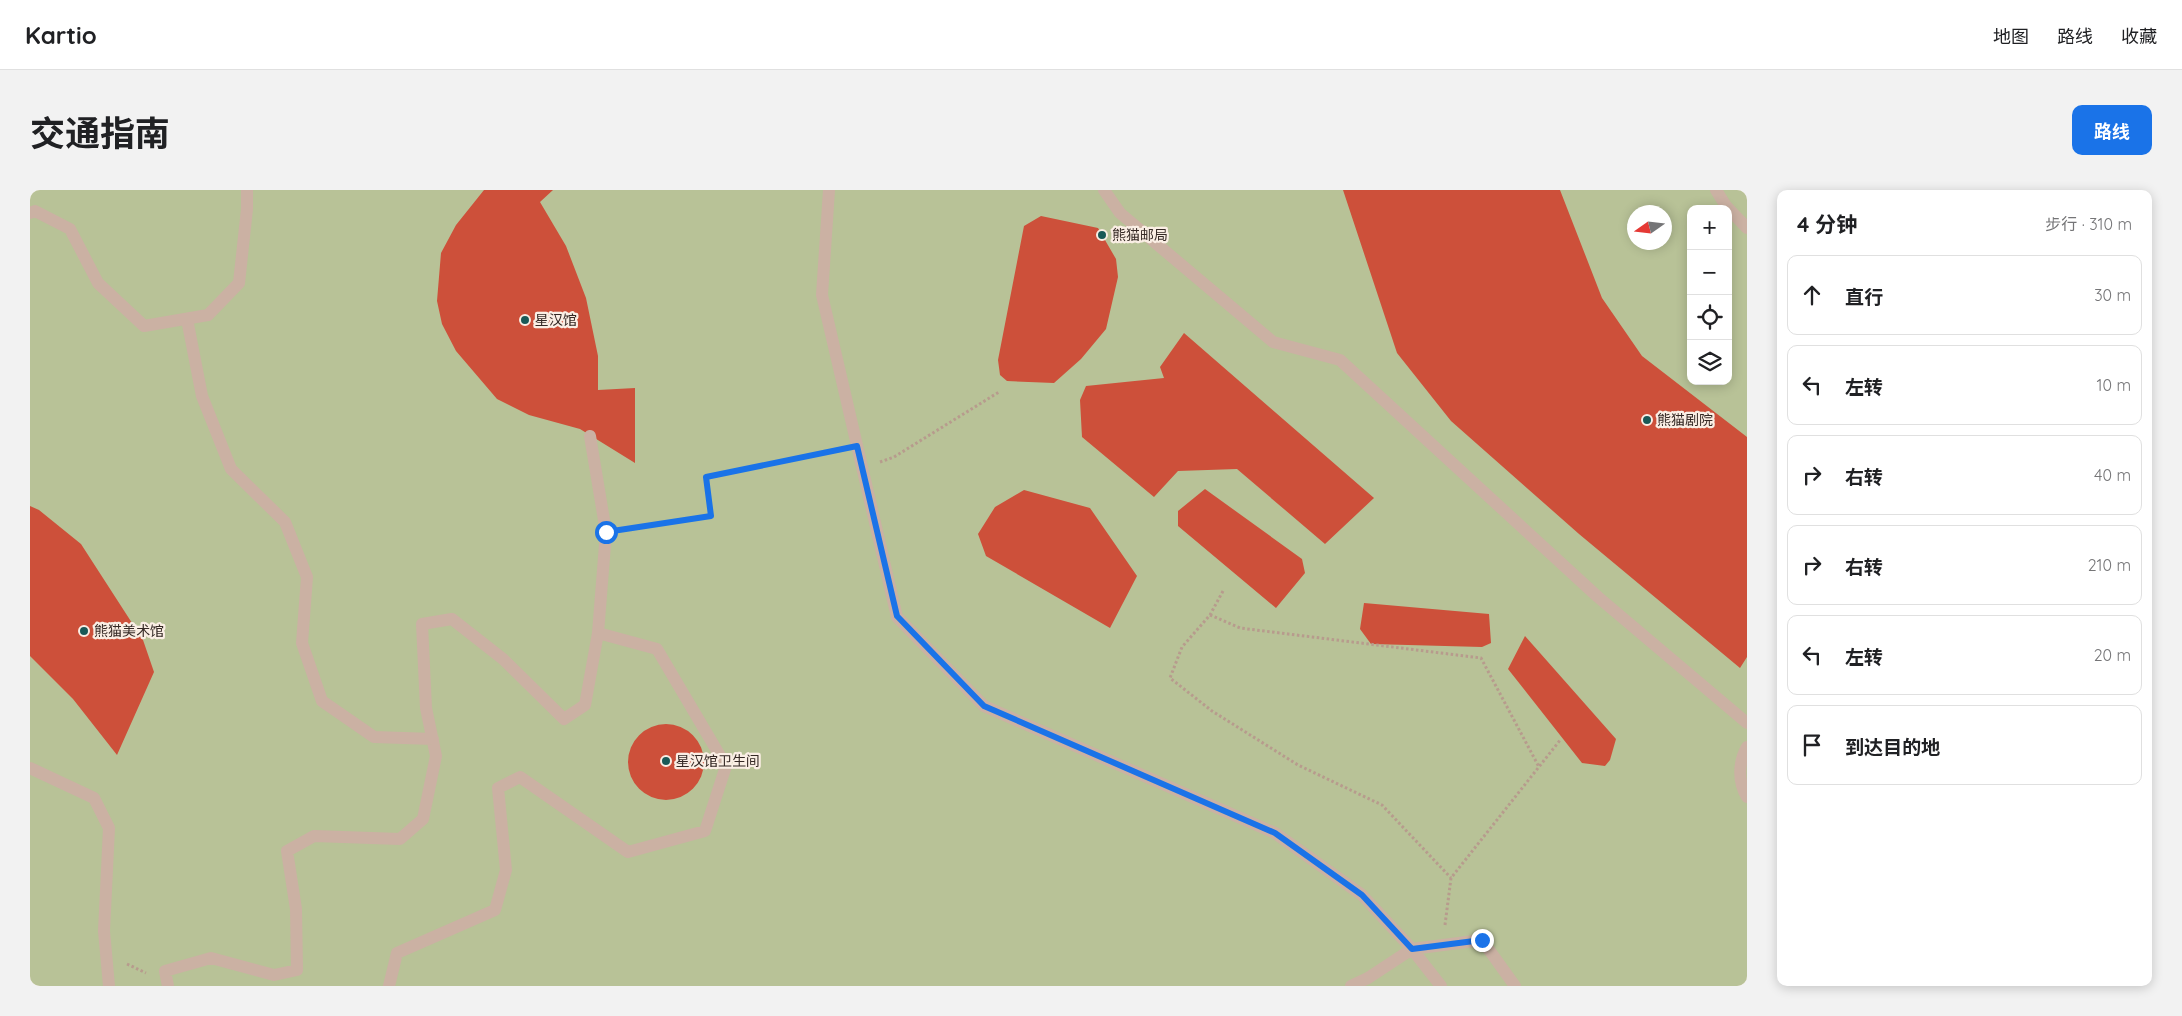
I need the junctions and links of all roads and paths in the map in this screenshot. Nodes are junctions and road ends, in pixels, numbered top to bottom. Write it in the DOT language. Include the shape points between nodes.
graph roads {
  1 [pos="247,190"];
  2 [pos="829,190"];
  3 [pos="1104,190"];
  4 [pos="1716,190"];
  5 [pos="30,213"];
  6 [pos="1747,228"];
  7 [pos="187,319"];
  8 [pos="999,392"];
  9 [pos="590,436"];
  10 [pos="857,446"];
  11 [pos="894,457"];
  12 [pos="606,532"];
  13 [pos="1223,591"];
  14 [pos="1210,615"];
  15 [pos="598,633"];
  16 [pos="1747,723"];
  17 [pos="1561,739"];
  18 [pos="433,740"];
  19 [pos="1747,747"];
  20 [pos="1540,767"];
  21 [pos="30,768"];
  22 [pos="1747,797"];
  23 [pos="1451,878"];
  24 [pos="1442,945"];
  25 [pos="1412,949"];
  26 [pos="106,954"];
  27 [pos="1371,982"];
  28 [pos="167,985"];
  29 [pos="109,986"];
  30 [pos="389,986"];
  31 [pos="1351,986"];
  32 [pos="1441,986"];
  33 [pos="1515,986"];
  1 -- 7 [label="lane" via="239,283 208,315"];
  2 -- 10 [label="lane" via="822,295"];
  3 -- 16 [label="lane" via="1120,213 1273,342 1340,360 1598,597"];
  4 -- 6 [label="lane"];
  5 -- 7 [label="lane" via="35,211 70,229 98,283 144,326"];
  7 -- 18 [label="lane" via="202,396 231,468 285,522 307,577 302,643 322,700 374,737"];
  8 -- 11 [label="path"];
  9 -- 12 [label="lane"];
  10 -- 12 [label="path" via="706,477 711,516"];
  10 -- 25 [label="lane" via="897,616 984,706 1275,833 1362,895"];
  12 -- 15 [label="lane"];
  13 -- 14 [label="path"];
  14 -- 20 [label="path" via="1240,628 1481,658"];
  14 -- 23 [label="path" via="1182,647 1170,678 1212,711 1298,765 1382,805"];
  15 -- 18 [label="lane" via="585,705 564,719 503,659 452,619 422,624 426,708"];
  15 -- 30 [label="lane" via="657,648 726,766 705,831 628,852 520,777 498,788 506,870 495,910 397,954"];
  17 -- 20 [label="path"];
  18 -- 28 [label="lane" via="436,756 423,818 400,839 314,836 287,851 296,909 297,970 274,976 211,958 165,971"];
  19 -- 22 [label="lane" via="1740,771"];
  20 -- 23 [label="path"];
  21 -- 26 [label="lane" via="94,798 109,828 104,931"];
  23 -- 24 [label="path"];
  24 -- 25 [label="lane"];
  24 -- 33 [label="lane" via="1482,940"];
  25 -- 27 [label="lane"];
  25 -- 32 [label="lane"];
  26 -- 28 [label="path"];
  26 -- 29 [label="lane"];
  27 -- 31 [label="lane"];
}
